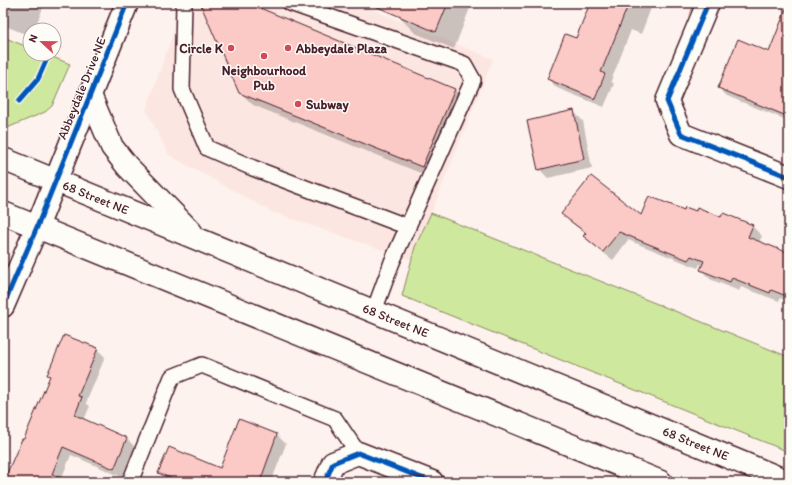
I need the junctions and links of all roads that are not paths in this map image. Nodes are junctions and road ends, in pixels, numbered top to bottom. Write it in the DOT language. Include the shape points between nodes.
graph roads {
  1 [pos="127,3"];
  2 [pos="184,3"];
  3 [pos="290,3"];
  4 [pos="708,3"];
  5 [pos="90,95"];
  6 [pos="3,159"];
  7 [pos="789,177"];
  8 [pos="55,181"];
  9 [pos="3,213"];
  10 [pos="36,226"];
  11 [pos="408,227"];
  12 [pos="197,238"];
  13 [pos="3,306"];
  14 [pos="374,311"];
  15 [pos="358,453"];
  16 [pos="130,482"];
  17 [pos="325,482"];
  18 [pos="432,482"];
  19 [pos="661,482"];
  20 [pos="789,482"];
  1 -- 5 [label="main road, Abbeydale Drive NE"];
  2 -- 11 [label="lane" via="182,89 207,148"];
  3 -- 11 [label="lane" via="464,64 473,80"];
  4 -- 7 [label="main road" via="667,101 681,134"];
  5 -- 8 [label="main road, Abbeydale Drive NE"];
  5 -- 12 [label="main road" via="112,147 127,166"];
  6 -- 8 [label="main road, 68 Street NE"];
  8 -- 10 [label="main road, Abbeydale Drive NE"];
  8 -- 12 [label="main road, 68 Street NE"];
  9 -- 10 [label="main road"];
  10 -- 13 [label="main road, Abbeydale Drive NE"];
  10 -- 19 [label="main road"];
  11 -- 14 [label="lane"];
  12 -- 14 [label="main road, 68 Street NE"];
  14 -- 20 [label="main road, 68 Street NE"];
  15 -- 16 [label="lane" via="335,419 202,365 172,377"];
  15 -- 17 [label="main road" via="333,463"];
  15 -- 18 [label="main road"];
}
